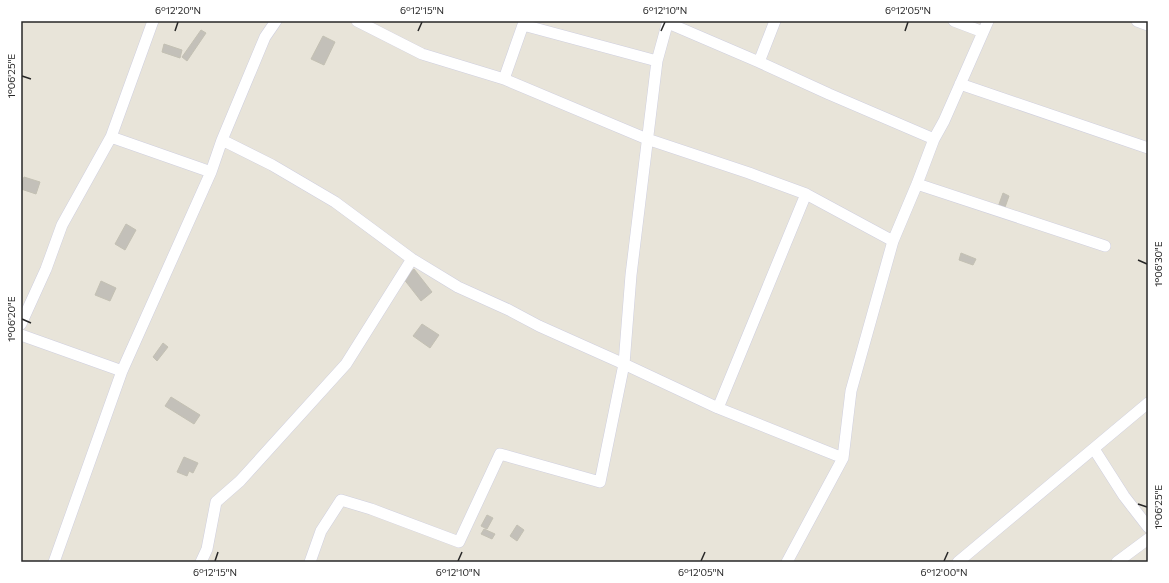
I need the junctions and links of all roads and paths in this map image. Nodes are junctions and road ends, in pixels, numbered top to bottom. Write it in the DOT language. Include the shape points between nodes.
graph roads {
  1 [pos="154,21"];
  2 [pos="276,21"];
  3 [pos="358,21"];
  4 [pos="775,21"];
  5 [pos="954,21"];
  6 [pos="988,21"];
  7 [pos="1137,21"];
  8 [pos="668,22"];
  9 [pos="1148,25"];
  10 [pos="983,32"];
  11 [pos="657,61"];
  12 [pos="759,62"];
  13 [pos="504,79"];
  14 [pos="960,84"];
  15 [pos="111,137"];
  16 [pos="647,139"];
  17 [pos="934,139"];
  18 [pos="222,140"];
  19 [pos="1148,148"];
  20 [pos="211,172"];
  21 [pos="917,184"];
  22 [pos="806,194"];
  23 [pos="893,241"];
  24 [pos="1105,246"];
  25 [pos="412,259"];
  26 [pos="21,324"];
  27 [pos="21,334"];
  28 [pos="624,364"];
  29 [pos="122,371"];
  30 [pos="1148,403"];
  31 [pos="718,408"];
  32 [pos="1094,449"];
  33 [pos="843,458"];
  34 [pos="1148,527"];
  35 [pos="1148,539"];
  36 [pos="54,562"];
  37 [pos="201,562"];
  38 [pos="310,562"];
  39 [pos="788,562"];
  40 [pos="958,562"];
  41 [pos="1117,562"];
  1 -- 15 [label="street"];
  2 -- 18 [label="street" via="265,37"];
  3 -- 13 [label="street" via="422,54"];
  4 -- 12 [label="street"];
  5 -- 10 [label="street"];
  6 -- 10 [label="street"];
  7 -- 9 [label="street"];
  8 -- 11 [label="street"];
  8 -- 12 [label="street"];
  10 -- 14 [label="street"];
  11 -- 13 [label="street" via="523,25"];
  11 -- 16 [label="street"];
  12 -- 17 [label="street"];
  13 -- 16 [label="street"];
  14 -- 17 [label="street"];
  14 -- 19 [label="street"];
  15 -- 20 [label="street"];
  15 -- 26 [label="street" via="62,225 46,269"];
  16 -- 22 [label="street"];
  16 -- 28 [label="street" via="631,275"];
  17 -- 21 [label="street"];
  18 -- 20 [label="street"];
  18 -- 25 [label="street" via="335,202"];
  20 -- 29 [label="street"];
  21 -- 23 [label="street"];
  21 -- 24 [label="street"];
  22 -- 23 [label="street"];
  22 -- 31 [label="street"];
  23 -- 33 [label="street" via="851,391"];
  25 -- 28 [label="street" via="458,287"];
  25 -- 37 [label="street" via="346,364 240,481 216,502"];
  27 -- 29 [label="street"];
  28 -- 31 [label="street"];
  28 -- 38 [label="street" via="600,482 500,454 459,542 341,500 321,531"];
  29 -- 36 [label="street"];
  30 -- 32 [label="street"];
  31 -- 33 [label="street"];
  32 -- 34 [label="street" via="1124,496"];
  32 -- 40 [label="street"];
  33 -- 39 [label="street"];
  35 -- 41 [label="street"];
}
